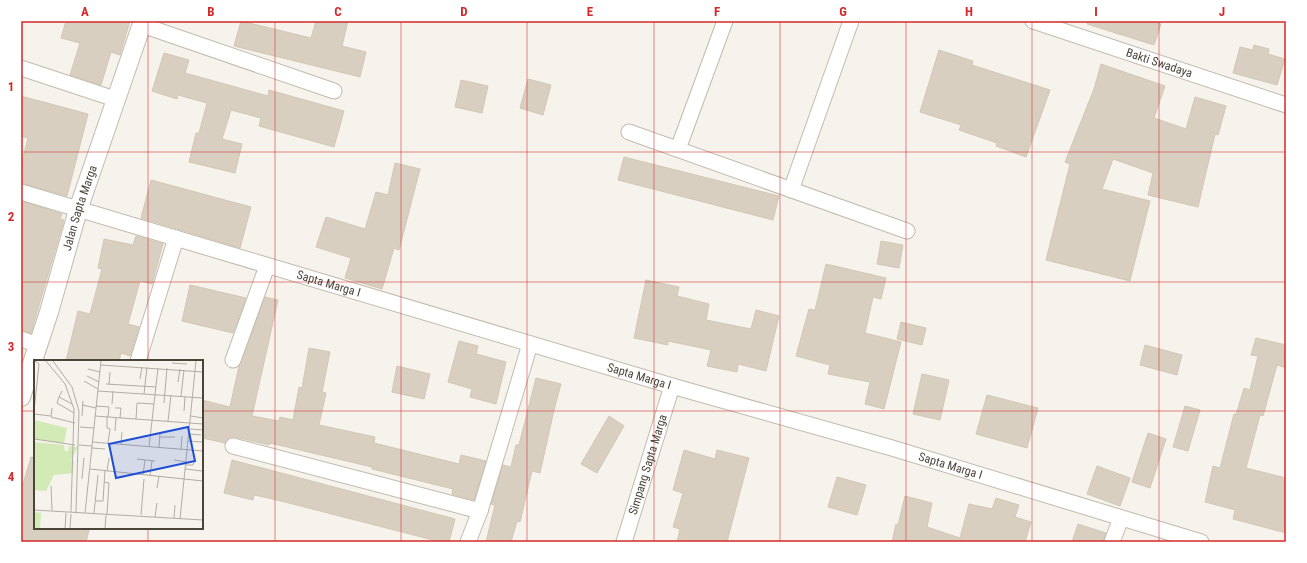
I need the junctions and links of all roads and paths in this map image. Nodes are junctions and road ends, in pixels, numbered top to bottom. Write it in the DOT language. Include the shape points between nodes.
graph roads {
  1 [pos="724,21"];
  2 [pos="851,21"];
  3 [pos="1033,21"];
  4 [pos="142,23"];
  5 [pos="21,68"];
  6 [pos="334,91"];
  7 [pos="115,99"];
  8 [pos="1286,105"];
  9 [pos="629,132"];
  10 [pos="678,149"];
  11 [pos="792,190"];
  12 [pos="21,192"];
  13 [pos="78,210"];
  14 [pos="907,231"];
  15 [pos="176,238"];
  16 [pos="267,266"];
  17 [pos="21,340"];
  18 [pos="530,344"];
  19 [pos="38,345"];
  20 [pos="138,360"];
  21 [pos="233,360"];
  22 [pos="672,386"];
  23 [pos="21,397"];
  24 [pos="233,446"];
  25 [pos="480,511"];
  26 [pos="1121,518"];
  27 [pos="468,542"];
  28 [pos="624,542"];
  29 [pos="1112,542"];
  30 [pos="1201,542"];
  1 -- 10 [label="street"];
  2 -- 11 [label="street"];
  3 -- 8 [label="street, Bakti Swadaya"];
  4 -- 6 [label="street"];
  4 -- 7 [label="street, Jalan Sapta Marga"];
  5 -- 7 [label="street"];
  7 -- 13 [label="street, Jalan Sapta Marga"];
  9 -- 10 [label="street"];
  10 -- 11 [label="street"];
  11 -- 14 [label="street"];
  12 -- 13 [label="street, Sapta Marga I"];
  13 -- 15 [label="street, Sapta Marga I"];
  13 -- 19 [label="street, Jalan Sapta Marga"];
  15 -- 16 [label="street, Sapta Marga I"];
  15 -- 20 [label="street"];
  16 -- 18 [label="street, Sapta Marga I"];
  16 -- 21 [label="street"];
  17 -- 19 [label="street"];
  18 -- 22 [label="street, Sapta Marga I"];
  18 -- 25 [label="street"];
  19 -- 23 [label="street, Jalan Sapta Marga"];
  22 -- 26 [label="street, Sapta Marga I" via="892,448"];
  22 -- 28 [label="street, Simpang Sapta Marga"];
  24 -- 25 [label="street"];
  25 -- 27 [label="street"];
  26 -- 29 [label="street"];
  26 -- 30 [label="street, Sapta Marga I"];
}
